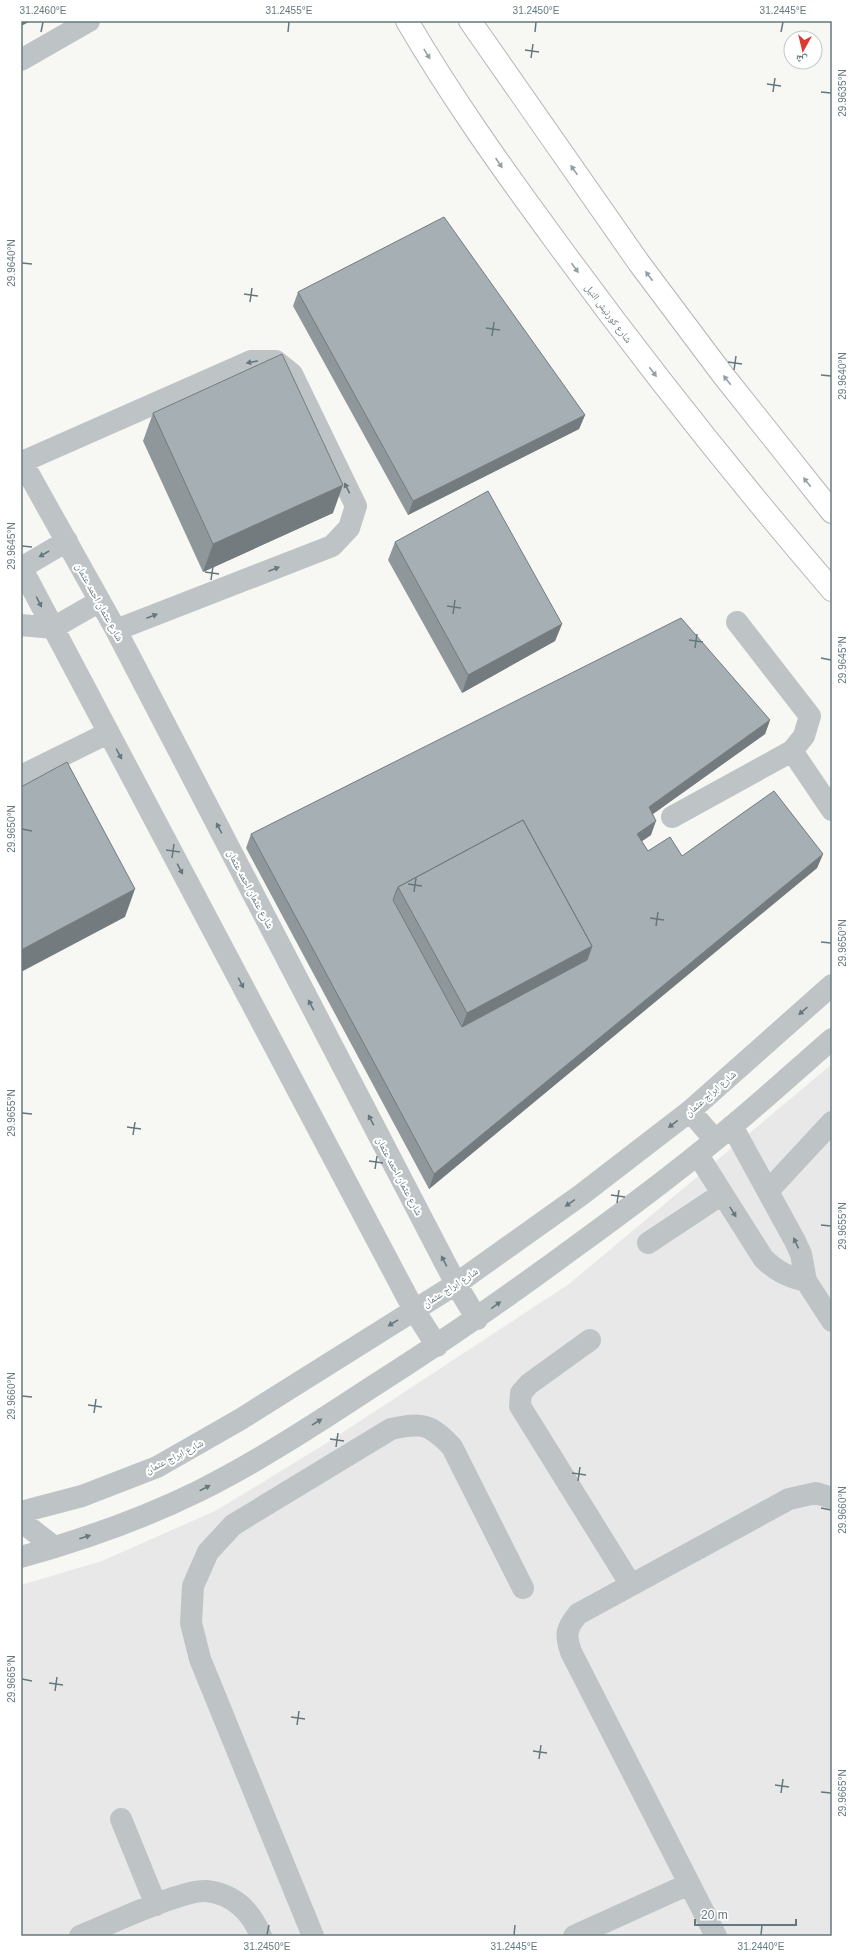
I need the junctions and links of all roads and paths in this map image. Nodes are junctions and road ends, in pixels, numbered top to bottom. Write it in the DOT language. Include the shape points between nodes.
graph roads {
  1 [pos="89,21"];
  2 [pos="407,21"];
  3 [pos="470,21"];
  4 [pos="21,60"];
  5 [pos="21,461"];
  6 [pos="832,512"];
  7 [pos="67,541"];
  8 [pos="21,567"];
  9 [pos="832,590"];
  10 [pos="100,601"];
  11 [pos="737,622"];
  12 [pos="21,625"];
  13 [pos="53,628"];
  14 [pos="116,630"];
  15 [pos="108,733"];
  16 [pos="792,751"];
  17 [pos="21,776"];
  18 [pos="832,810"];
  19 [pos="672,817"];
  20 [pos="832,985"];
  21 [pos="832,1039"];
  22 [pos="690,1111"];
  23 [pos="832,1122"];
  24 [pos="732,1126"];
  25 [pos="715,1140"];
  26 [pos="698,1155"];
  27 [pos="768,1191"];
  28 [pos="722,1194"];
  29 [pos="648,1243"];
  30 [pos="806,1281"];
  31 [pos="456,1284"];
  32 [pos="414,1310"];
  33 [pos="477,1319"];
  34 [pos="832,1321"];
  35 [pos="590,1340"];
  36 [pos="437,1346"];
  37 [pos="827,1491"];
  38 [pos="21,1512"];
  39 [pos="21,1521"];
  40 [pos="54,1547"];
  41 [pos="21,1557"];
  42 [pos="631,1585"];
  43 [pos="523,1588"];
  44 [pos="121,1819"];
  45 [pos="689,1884"];
  46 [pos="156,1905"];
  47 [pos="80,1936"];
  48 [pos="261,1936"];
  49 [pos="313,1936"];
  50 [pos="574,1936"];
  51 [pos="716,1936"];
  1 -- 4 [label="street"];
  2 -- 9 [label="highway, شارع كورنيش النيل, one-way" via="504,169 586,283 749,493"];
  6 -- 3 [label="highway, one-way" via="639,263"];
  5 -- 7 [label="street, شارع عثمان احمد عثمان"];
  14 -- 5 [label="street, one-way" via="332,546 348,528 356,506 292,374 276,361 251,360"];
  7 -- 8 [label="street, one-way"];
  7 -- 10 [label="street, شارع عثمان احمد عثمان"];
  8 -- 13 [label="street, one-way"];
  10 -- 13 [label="street"];
  10 -- 14 [label="street, شارع عثمان احمد عثمان"];
  11 -- 16 [label="street" via="810,716 804,736"];
  12 -- 13 [label="street"];
  13 -- 15 [label="street"];
  31 -- 14 [label="street, شارع عثمان احمد عثمان, one-way"];
  15 -- 17 [label="street"];
  15 -- 32 [label="street, one-way"];
  16 -- 18 [label="street"];
  16 -- 19 [label="street"];
  20 -- 22 [label="street, شارع ابراج عثمان, one-way"];
  21 -- 24 [label="street"];
  22 -- 25 [label="street"];
  22 -- 31 [label="street, شارع ابراج عثمان, one-way" via="582,1195"];
  23 -- 27 [label="street"];
  24 -- 25 [label="street"];
  24 -- 27 [label="street"];
  25 -- 26 [label="street"];
  26 -- 28 [label="street"];
  33 -- 26 [label="street, one-way"];
  30 -- 27 [label="street, one-way" via="801,1254"];
  28 -- 29 [label="street"];
  28 -- 30 [label="street, one-way" via="762,1258 780,1272"];
  30 -- 34 [label="street"];
  31 -- 32 [label="street, شارع ابراج عثمان"];
  31 -- 33 [label="street, شارع عثمان احمد عثمان"];
  32 -- 36 [label="street"];
  32 -- 38 [label="street, شارع ابراج عثمان, one-way" via="241,1419 157,1467 82,1496"];
  33 -- 36 [label="street"];
  35 -- 42 [label="street" via="529,1384 521,1393 520,1406"];
  40 -- 36 [label="street, one-way" via="110,1529 198,1491 276,1448"];
  37 -- 42 [label="street" via="789,1499"];
  39 -- 40 [label="street"];
  40 -- 41 [label="street"];
  42 -- 45 [label="street" via="578,1614 569,1625 566,1639"];
  43 -- 49 [label="street" via="452,1447 436,1430 414,1424 391,1429 233,1525 208,1552 193,1586 191,1623 198,1652"];
  44 -- 46 [label="street"];
  45 -- 50 [label="street"];
  45 -- 51 [label="street"];
  46 -- 47 [label="street"];
  46 -- 48 [label="street" via="177,1896 205,1891 236,1901 256,1923"];
}
